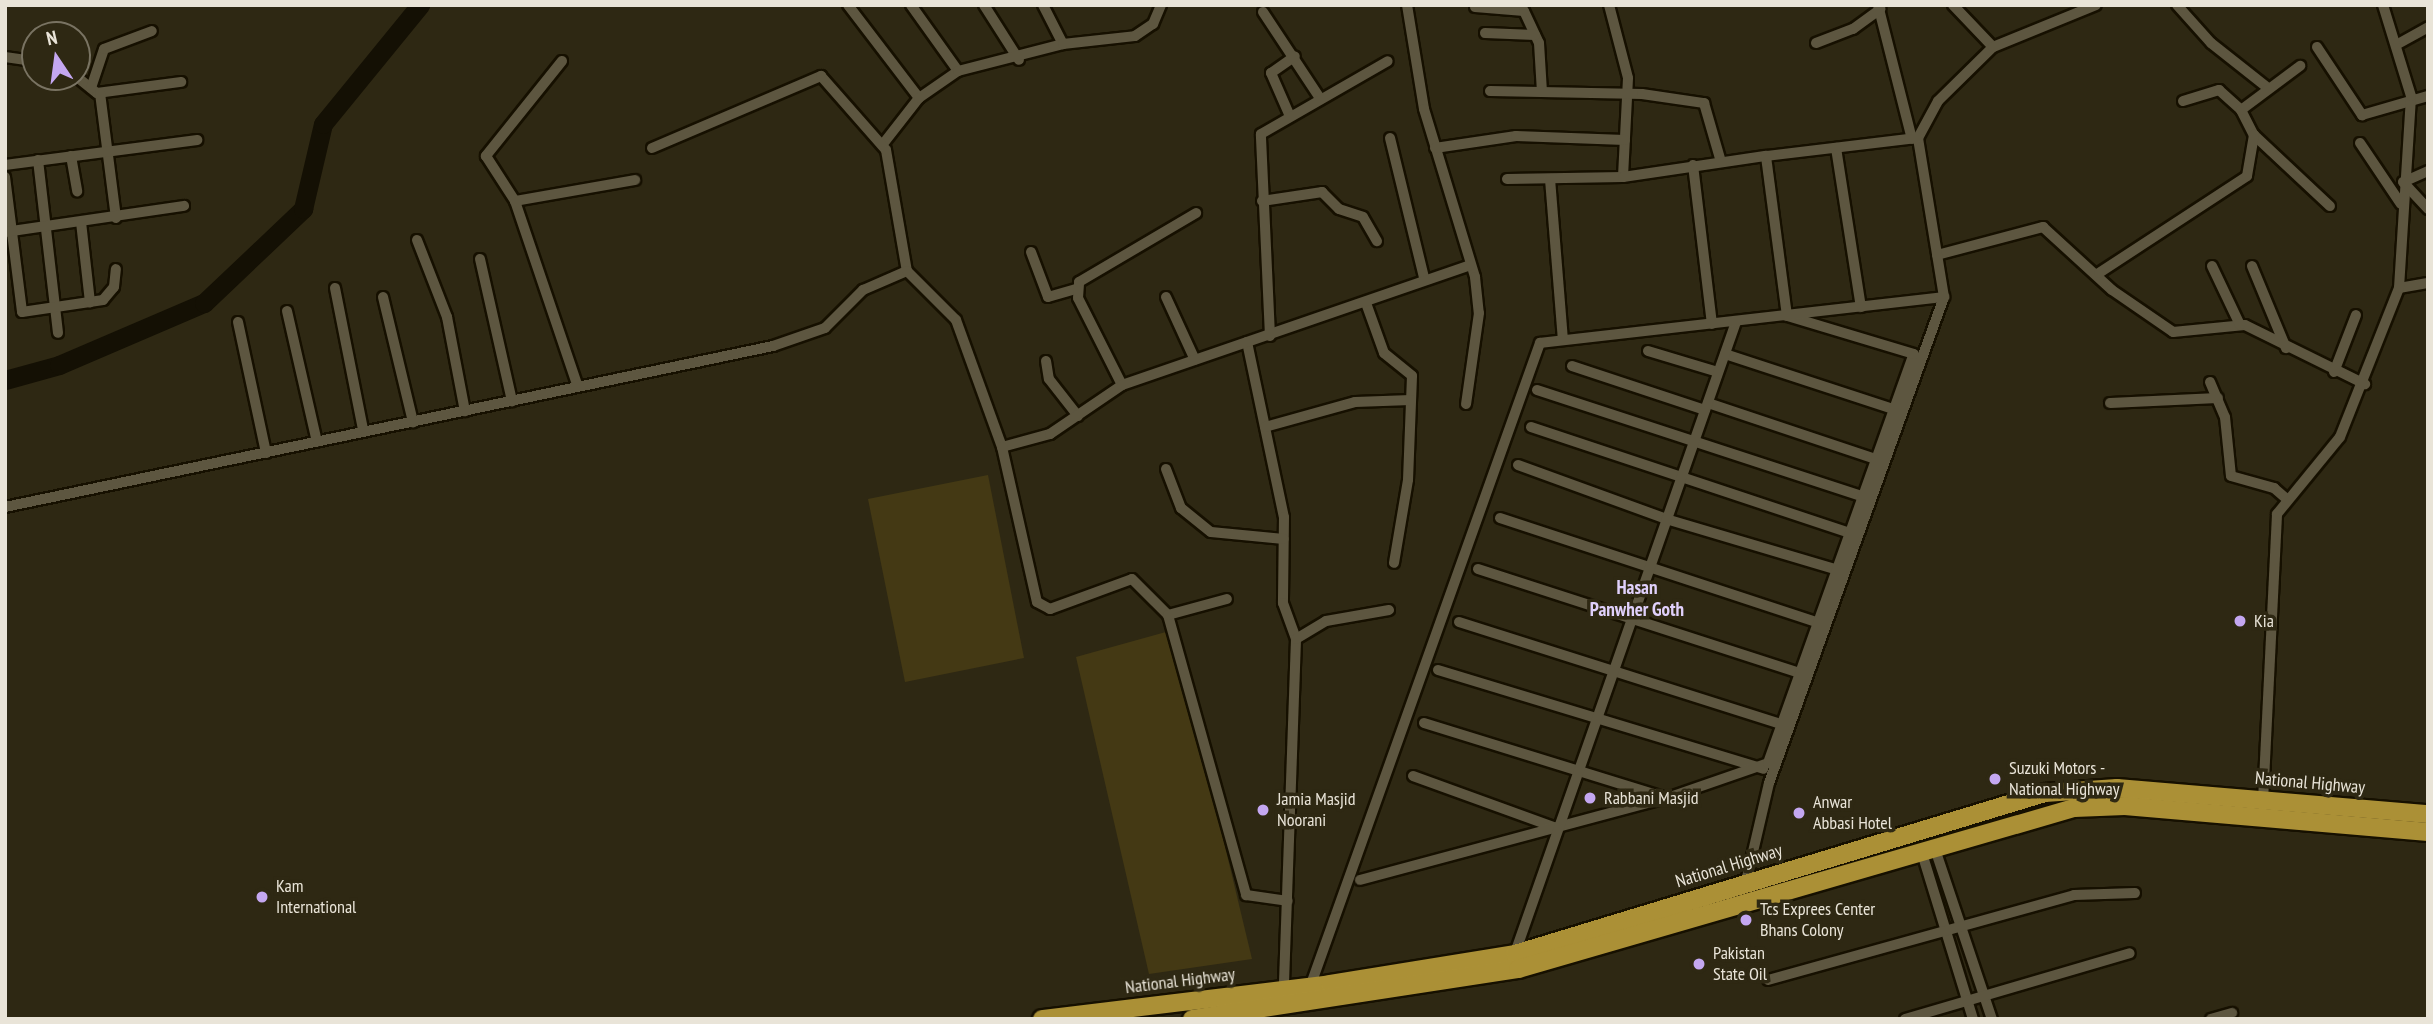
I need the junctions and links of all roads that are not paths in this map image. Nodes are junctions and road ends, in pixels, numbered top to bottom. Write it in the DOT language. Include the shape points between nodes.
graph roads {
  1 [pos="848,5"];
  2 [pos="911,5"];
  3 [pos="984,5"];
  4 [pos="1043,5"];
  5 [pos="1161,5"];
  6 [pos="1406,5"];
  7 [pos="1609,5"];
  8 [pos="1953,5"];
  9 [pos="2096,5"];
  10 [pos="2177,5"];
  11 [pos="2383,5"];
  12 [pos="1475,7"];
  13 [pos="1879,7"];
  14 [pos="1263,12"];
  15 [pos="2428,27"];
  16 [pos="152,31"];
  17 [pos="1485,33"];
  18 [pos="1535,35"];
  19 [pos="1816,43"];
  20 [pos="1063,44"];
  21 [pos="2396,45"];
  22 [pos="1993,47"];
  23 [pos="2318,47"];
  24 [pos="1295,56"];
  25 [pos="1019,60"];
  26 [pos="562,61"];
  27 [pos="1388,61"];
  28 [pos="2300,65"];
  29 [pos="958,71"];
  30 [pos="181,82"];
  31 [pos="91,87"];
  32 [pos="2268,88"];
  33 [pos="96,90"];
  34 [pos="1490,90"];
  35 [pos="1542,92"];
  36 [pos="1627,94"];
  37 [pos="2411,96"];
  38 [pos="2428,96"];
  39 [pos="919,98"];
  40 [pos="1320,98"];
  41 [pos="2183,101"];
  42 [pos="2241,110"];
  43 [pos="1289,114"];
  44 [pos="2254,135"];
  45 [pos="1390,138"];
  46 [pos="1915,139"];
  47 [pos="197,140"];
  48 [pos="1625,140"];
  49 [pos="2360,143"];
  50 [pos="883,144"];
  51 [pos="652,148"];
  52 [pos="1435,148"];
  53 [pos="1836,148"];
  54 [pos="106,152"];
  55 [pos="71,156"];
  56 [pos="1766,156"];
  57 [pos="38,160"];
  58 [pos="1721,162"];
  59 [pos="5,164"];
  60 [pos="1693,165"];
  61 [pos="2428,171"];
  62 [pos="5,177"];
  63 [pos="1623,177"];
  64 [pos="1507,179"];
  65 [pos="1550,179"];
  66 [pos="635,180"];
  67 [pos="2403,182"];
  68 [pos="77,191"];
  69 [pos="515,201"];
  70 [pos="1262,201"];
  71 [pos="2401,205"];
  72 [pos="184,206"];
  73 [pos="2330,206"];
  74 [pos="2428,209"];
  75 [pos="1196,214"];
  76 [pos="116,218"];
  77 [pos="81,222"];
  78 [pos="46,227"];
  79 [pos="9,232"];
  80 [pos="416,240"];
  81 [pos="1377,241"];
  82 [pos="1031,252"];
  83 [pos="1937,255"];
  84 [pos="480,259"];
  85 [pos="1470,265"];
  86 [pos="2212,266"];
  87 [pos="2252,266"];
  88 [pos="116,269"];
  89 [pos="907,271"];
  90 [pos="2099,273"];
  91 [pos="1424,278"];
  92 [pos="2428,283"];
  93 [pos="335,288"];
  94 [pos="2399,288"];
  95 [pos="1076,289"];
  96 [pos="383,297"];
  97 [pos="1166,297"];
  98 [pos="1944,297"];
  99 [pos="90,302"];
  100 [pos="1366,303"];
  101 [pos="55,307"];
  102 [pos="1861,307"];
  103 [pos="287,311"];
  104 [pos="2356,315"];
  105 [pos="1787,316"];
  106 [pos="238,322"];
  107 [pos="1736,322"];
  108 [pos="1712,324"];
  109 [pos="2240,325"];
  110 [pos="58,333"];
  111 [pos="1270,336"];
  112 [pos="1563,339"];
  113 [pos="1247,342"];
  114 [pos="2286,349"];
  115 [pos="1648,351"];
  116 [pos="1725,354"];
  117 [pos="1195,360"];
  118 [pos="1046,361"];
  119 [pos="1572,366"];
  120 [pos="1718,372"];
  121 [pos="2334,372"];
  122 [pos="2210,382"];
  123 [pos="2365,384"];
  124 [pos="1122,385"];
  125 [pos="578,387"];
  126 [pos="1537,390"];
  127 [pos="2218,398"];
  128 [pos="1411,400"];
  129 [pos="512,401"];
  130 [pos="2110,403"];
  131 [pos="1466,404"];
  132 [pos="1706,406"];
  133 [pos="1896,410"];
  134 [pos="465,411"];
  135 [pos="1078,416"];
  136 [pos="413,422"];
  137 [pos="1265,427"];
  138 [pos="1531,427"];
  139 [pos="363,430"];
  140 [pos="317,442"];
  141 [pos="1694,442"];
  142 [pos="1002,447"];
  143 [pos="266,453"];
  144 [pos="1878,460"];
  145 [pos="1518,465"];
  146 [pos="1166,469"];
  147 [pos="1682,477"];
  148 [pos="1864,497"];
  149 [pos="2288,500"];
  150 [pos="5,507"];
  151 [pos="1500,518"];
  152 [pos="1666,519"];
  153 [pos="1850,533"];
  154 [pos="1284,539"];
  155 [pos="1394,563"];
  156 [pos="1650,567"];
  157 [pos="1478,569"];
  158 [pos="1838,570"];
  159 [pos="1227,599"];
  160 [pos="1389,610"];
  161 [pos="1168,615"];
  162 [pos="1632,618"];
  163 [pos="1459,622"];
  164 [pos="1819,623"];
  165 [pos="1296,639"];
  166 [pos="1615,668"];
  167 [pos="1438,670"];
  168 [pos="1800,674"];
  169 [pos="1595,720"];
  170 [pos="1424,723"];
  171 [pos="1783,725"];
  172 [pos="1577,769"];
  173 [pos="1764,769"];
  174 [pos="1413,776"];
  175 [pos="1667,798"];
  176 [pos="2263,801"];
  177 [pos="2428,814"];
  178 [pos="1558,828"];
  179 [pos="2428,832"];
  180 [pos="1928,848"];
  181 [pos="1360,880"];
  182 [pos="1746,882"];
  183 [pos="2135,893"];
  184 [pos="1288,901"];
  185 [pos="1959,922"];
  186 [pos="1946,928"];
  187 [pos="2130,953"];
  188 [pos="1515,954"];
  189 [pos="1769,980"];
  190 [pos="1310,986"];
  191 [pos="1284,990"];
  192 [pos="1984,996"];
  193 [pos="1968,1000"];
  194 [pos="2232,1013"];
  195 [pos="1227,1016"];
  196 [pos="1042,1019"];
  197 [pos="1192,1019"];
  198 [pos="1905,1019"];
  199 [pos="1973,1019"];
  200 [pos="1992,1019"];
  201 [pos="2211,1019"];
  1 -- 39 [label="street"];
  2 -- 29 [label="street"];
  3 -- 25 [label="street"];
  4 -- 20 [label="street"];
  5 -- 20 [label="street" via="1153,24 1135,36"];
  6 -- 52 [label="street"];
  7 -- 36 [label="street"];
  8 -- 22 [label="street"];
  9 -- 22 [label="street"];
  10 -- 32 [label="street" via="2211,43"];
  11 -- 21 [label="street"];
  12 -- 18 [label="street" via="1522,9"];
  13 -- 19 [label="street" via="1853,29"];
  13 -- 46 [label="street"];
  14 -- 24 [label="street"];
  15 -- 21 [label="street"];
  16 -- 33 [label="street" via="104,49"];
  17 -- 18 [label="street"];
  18 -- 35 [label="street"];
  20 -- 25 [label="street"];
  21 -- 37 [label="street"];
  22 -- 46 [label="street" via="1937,101"];
  23 -- 37 [label="street" via="2362,115"];
  24 -- 40 [label="street"];
  24 -- 43 [label="street" via="1271,73"];
  25 -- 29 [label="street"];
  26 -- 69 [label="street" via="486,156"];
  27 -- 40 [label="street"];
  28 -- 32 [label="street"];
  29 -- 39 [label="street"];
  30 -- 33 [label="street"];
  31 -- 33 [label="street"];
  32 -- 42 [label="street"];
  33 -- 54 [label="street"];
  34 -- 35 [label="street"];
  35 -- 36 [label="street"];
  36 -- 48 [label="street"];
  36 -- 58 [label="street" via="1704,103"];
  37 -- 38 [label="street"];
  37 -- 67 [label="street"];
  39 -- 50 [label="street"];
  40 -- 43 [label="street"];
  41 -- 42 [label="street" via="2209,88"];
  42 -- 44 [label="street"];
  43 -- 70 [label="street" via="1261,134"];
  44 -- 73 [label="street"];
  44 -- 90 [label="street" via="2247,176"];
  45 -- 91 [label="street"];
  46 -- 53 [label="street"];
  46 -- 83 [label="street"];
  47 -- 54 [label="street"];
  48 -- 52 [label="street" via="1516,136"];
  48 -- 63 [label="street"];
  49 -- 71 [label="street"];
  50 -- 51 [label="street" via="817,75"];
  50 -- 89 [label="street"];
  52 -- 85 [label="street"];
  53 -- 56 [label="street"];
  53 -- 102 [label="street"];
  54 -- 55 [label="street"];
  54 -- 76 [label="street"];
  55 -- 57 [label="street"];
  55 -- 68 [label="street"];
  56 -- 58 [label="street"];
  56 -- 105 [label="street"];
  57 -- 59 [label="street"];
  57 -- 78 [label="street"];
  58 -- 60 [label="street"];
  60 -- 63 [label="street"];
  60 -- 108 [label="street"];
  61 -- 67 [label="street"];
  62 -- 79 [label="street"];
  63 -- 65 [label="street"];
  64 -- 65 [label="street"];
  65 -- 112 [label="street"];
  66 -- 69 [label="street"];
  67 -- 71 [label="street"];
  67 -- 74 [label="street"];
  69 -- 125 [label="street"];
  70 -- 81 [label="street" via="1322,192 1339,209 1363,217"];
  70 -- 111 [label="street"];
  71 -- 94 [label="street"];
  72 -- 76 [label="street"];
  75 -- 95 [label="street"];
  76 -- 77 [label="street"];
  77 -- 78 [label="street"];
  77 -- 99 [label="street"];
  78 -- 79 [label="street"];
  78 -- 101 [label="street"];
  79 -- 101 [label="street" via="22,312"];
  80 -- 134 [label="street" via="447,317"];
  82 -- 95 [label="street" via="1048,297"];
  83 -- 90 [label="street" via="2043,227"];
  83 -- 98 [label="street"];
  84 -- 129 [label="street"];
  85 -- 91 [label="street"];
  85 -- 131 [label="street" via="1479,313"];
  86 -- 109 [label="street"];
  87 -- 114 [label="street"];
  88 -- 99 [label="street" via="109,296"];
  89 -- 125 [label="street" via="863,290 825,328 805,336"];
  89 -- 142 [label="street" via="956,320"];
  90 -- 109 [label="street" via="2112,290 2173,332"];
  91 -- 100 [label="street"];
  92 -- 94 [label="street"];
  93 -- 139 [label="street"];
  94 -- 123 [label="street"];
  95 -- 124 [label="street"];
  96 -- 136 [label="street"];
  97 -- 117 [label="street"];
  98 -- 102 [label="street"];
  98 -- 182 [label="street" via="1769,783"];
  99 -- 101 [label="street"];
  100 -- 111 [label="street"];
  100 -- 128 [label="street" via="1384,353 1410,371"];
  101 -- 110 [label="street"];
  102 -- 105 [label="street"];
  103 -- 140 [label="street"];
  104 -- 121 [label="street"];
  105 -- 107 [label="street"];
  105 -- 133 [label="street" via="1914,355"];
  106 -- 143 [label="street"];
  107 -- 108 [label="street"];
  107 -- 116 [label="street"];
  108 -- 112 [label="street"];
  109 -- 114 [label="street"];
  111 -- 113 [label="street"];
  112 -- 190 [label="street" via="1538,347"];
  113 -- 117 [label="street"];
  113 -- 137 [label="street"];
  114 -- 121 [label="street"];
  115 -- 120 [label="street"];
  116 -- 120 [label="street"];
  116 -- 133 [label="street"];
  117 -- 124 [label="street"];
  118 -- 135 [label="street" via="1049,379"];
  119 -- 132 [label="street"];
  120 -- 132 [label="street"];
  121 -- 123 [label="street"];
  122 -- 127 [label="street"];
  123 -- 149 [label="street" via="2340,437"];
  124 -- 135 [label="street"];
  125 -- 129 [label="street"];
  126 -- 141 [label="street"];
  127 -- 130 [label="street"];
  127 -- 149 [label="street" via="2231,476 2274,488"];
  128 -- 137 [label="street" via="1355,402"];
  128 -- 155 [label="street"];
  129 -- 134 [label="street"];
  132 -- 141 [label="street"];
  132 -- 144 [label="street"];
  133 -- 144 [label="street"];
  134 -- 136 [label="street"];
  135 -- 142 [label="street" via="1050,434"];
  136 -- 139 [label="street"];
  137 -- 154 [label="street"];
  138 -- 147 [label="street"];
  139 -- 140 [label="street"];
  140 -- 143 [label="street"];
  141 -- 147 [label="street"];
  141 -- 148 [label="street"];
  142 -- 161 [label="street" via="1042,608 1132,579"];
  143 -- 150 [label="street"];
  144 -- 148 [label="street"];
  145 -- 152 [label="street"];
  146 -- 154 [label="street" via="1181,508 1211,532"];
  147 -- 152 [label="street"];
  147 -- 153 [label="street"];
  148 -- 153 [label="street"];
  149 -- 176 [label="street" via="2277,513 2273,538"];
  151 -- 156 [label="street"];
  152 -- 156 [label="street"];
  152 -- 158 [label="street"];
  153 -- 158 [label="street"];
  154 -- 165 [label="street" via="1283,603"];
  156 -- 162 [label="street"];
  156 -- 164 [label="street"];
  157 -- 162 [label="street"];
  158 -- 164 [label="street"];
  159 -- 161 [label="street"];
  160 -- 165 [label="street" via="1326,621"];
  161 -- 184 [label="street" via="1246,895"];
  162 -- 166 [label="street"];
  162 -- 168 [label="street"];
  163 -- 166 [label="street"];
  164 -- 168 [label="street"];
  165 -- 184 [label="street"];
  166 -- 169 [label="street"];
  166 -- 171 [label="street"];
  167 -- 169 [label="street"];
  168 -- 171 [label="street"];
  169 -- 172 [label="street"];
  169 -- 173 [label="street"];
  170 -- 172 [label="street"];
  171 -- 173 [label="street"];
  172 -- 175 [label="street"];
  172 -- 178 [label="street"];
  173 -- 175 [label="street"];
  174 -- 178 [label="street"];
  175 -- 178 [label="street"];
  176 -- 177 [label="highway, National Highway"];
  176 -- 182 [label="highway, National Highway" via="2118,788 2045,793"];
  178 -- 181 [label="street"];
  178 -- 188 [label="street"];
  179 -- 180 [label="highway" via="2125,806 2025,818"];
  180 -- 185 [label="street"];
  180 -- 186 [label="street"];
  180 -- 195 [label="highway" via="1518,969"];
  182 -- 188 [label="highway, National Highway"];
  183 -- 185 [label="street" via="2074,895"];
  184 -- 191 [label="street"];
  185 -- 186 [label="street"];
  185 -- 192 [label="street"];
  186 -- 189 [label="street"];
  186 -- 193 [label="street"];
  187 -- 192 [label="street"];
  188 -- 190 [label="highway, National Highway"];
  190 -- 191 [label="highway, National Highway"];
  191 -- 196 [label="highway, National Highway"];
  192 -- 193 [label="street"];
  192 -- 200 [label="street"];
  193 -- 198 [label="street"];
  193 -- 199 [label="street"];
  194 -- 201 [label="street"];
  195 -- 197 [label="highway"];
}
